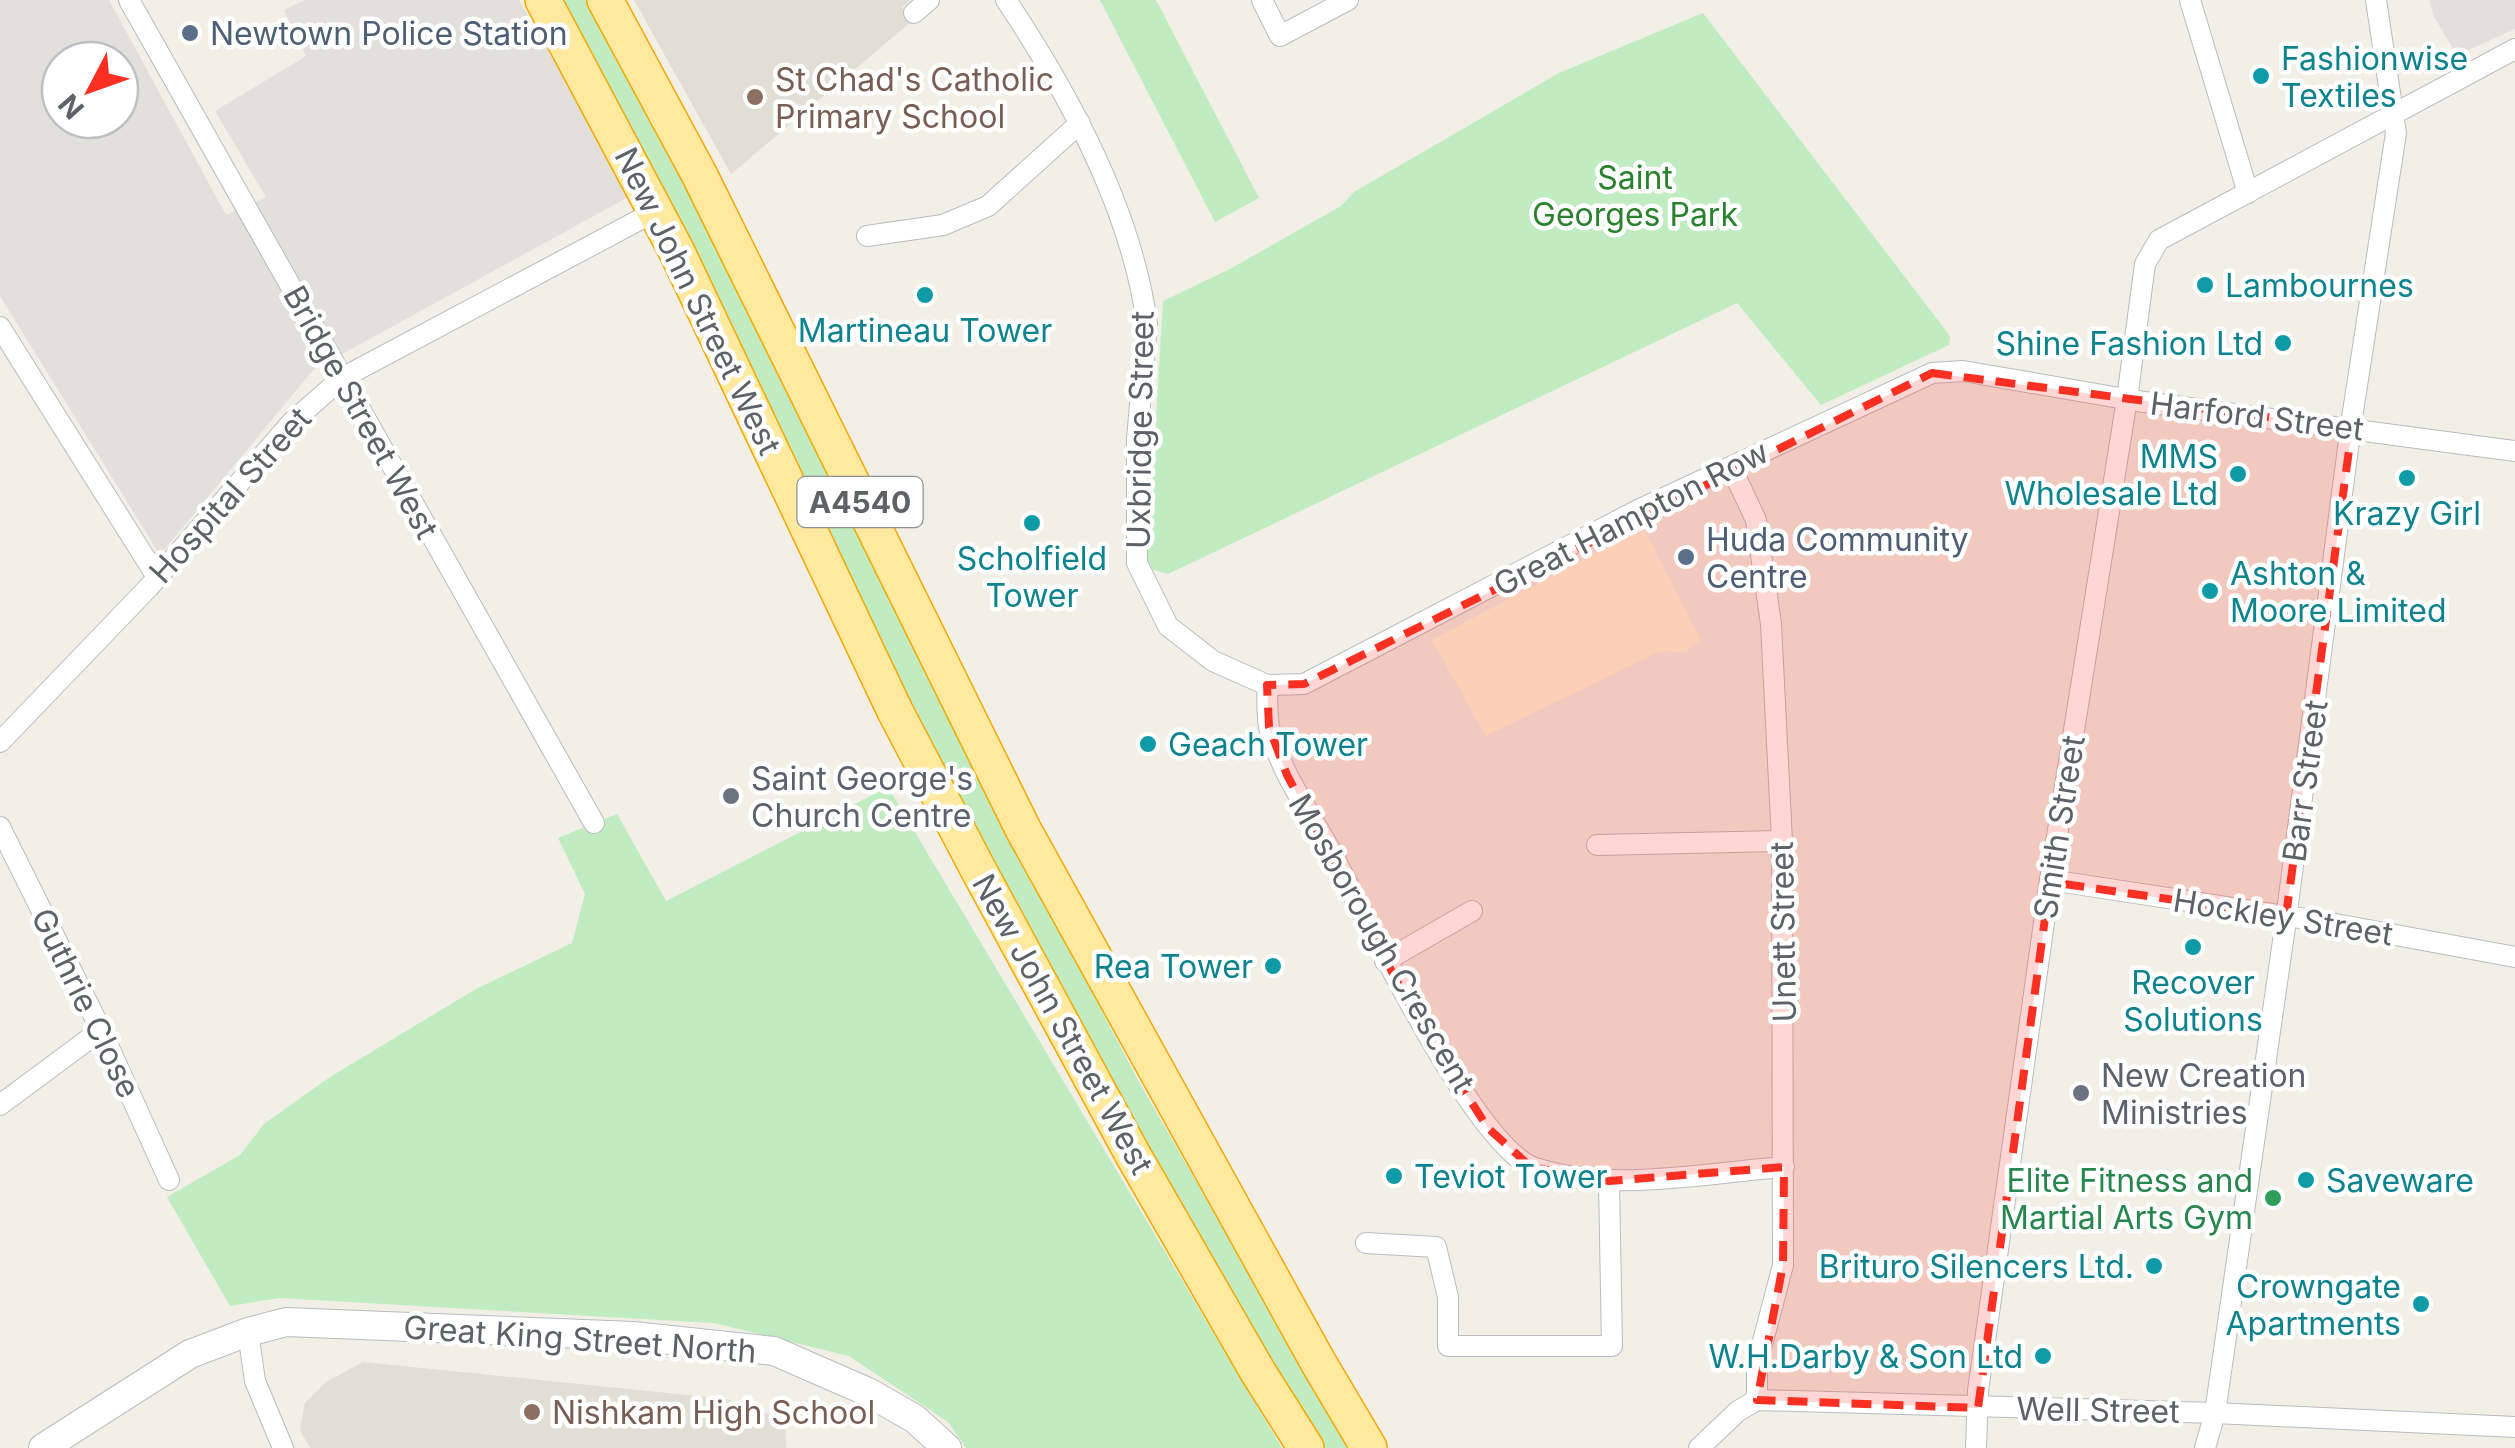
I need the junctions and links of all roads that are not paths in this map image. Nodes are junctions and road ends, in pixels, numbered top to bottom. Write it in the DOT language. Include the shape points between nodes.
graph roads {
  1 [pos="128,0"];
  2 [pos="543,0"];
  3 [pos="605,0"];
  4 [pos="1006,0"];
  5 [pos="1262,0"];
  6 [pos="1348,0"];
  7 [pos="2190,0"];
  8 [pos="2376,0"];
  9 [pos="2515,49"];
  10 [pos="2394,112"];
  11 [pos="1080,123"];
  12 [pos="2248,192"];
  13 [pos="656,211"];
  14 [pos="868,236"];
  15 [pos="0,326"];
  16 [pos="2000,376"];
  17 [pos="342,378"];
  18 [pos="2127,399"];
  19 [pos="2352,428"];
  20 [pos="2515,451"];
  21 [pos="1731,467"];
  22 [pos="157,577"];
  23 [pos="1267,686"];
  24 [pos="0,742"];
  25 [pos="594,823"];
  26 [pos="0,827"];
  27 [pos="1782,841"];
  28 [pos="1597,845"];
  29 [pos="2050,880"];
  30 [pos="1472,911"];
  31 [pos="2286,916"];
  32 [pos="2515,957"];
  33 [pos="1385,960"];
  34 [pos="101,1030"];
  35 [pos="0,1105"];
  36 [pos="1784,1167"];
  37 [pos="169,1180"];
  38 [pos="1609,1181"];
  39 [pos="1366,1242"];
  40 [pos="248,1332"];
  41 [pos="1756,1400"];
  42 [pos="1978,1408"];
  43 [pos="2216,1413"];
  44 [pos="2515,1427"];
  45 [pos="42,1448"];
  46 [pos="283,1448"];
  47 [pos="947,1448"];
  48 [pos="1306,1448"];
  49 [pos="1369,1448"];
  50 [pos="1699,1448"];
  51 [pos="1976,1448"];
  52 [pos="2205,1448"];
  1 -- 17 [label="street, Bridge Street West"];
  2 -- 13 [label="highway, New John Street West / A4540"];
  3 -- 49 [label="highway, New John Street West / A4540" via="707,191 1022,830"];
  4 -- 11 [label="street, Uxbridge Street"];
  5 -- 6 [label="street" via="1280,36"];
  7 -- 12 [label="street"];
  8 -- 10 [label="street, Barr Street"];
  9 -- 10 [label="street"];
  10 -- 12 [label="street"];
  10 -- 19 [label="street, Barr Street"];
  11 -- 14 [label="street" via="988,206 943,225"];
  11 -- 23 [label="street, Uxbridge Street" via="1127,236 1147,324 1137,438 1137,562 1168,626 1213,660"];
  12 -- 18 [label="street, Smith Street" via="2151,248"];
  13 -- 17 [label="street, Hospital Street"];
  13 -- 48 [label="highway, New John Street West / A4540" via="895,712 1133,1155"];
  15 -- 22 [label="street"];
  16 -- 18 [label="street, Harford Street"];
  16 -- 21 [label="street, Great Hampton Row" via="1932,373"];
  17 -- 22 [label="street, Hospital Street" via="292,422"];
  17 -- 25 [label="street, Bridge Street West"];
  18 -- 19 [label="street, Harford Street"];
  18 -- 29 [label="street, Smith Street"];
  19 -- 20 [label="street, Harford Street"];
  19 -- 31 [label="street, Barr Street"];
  21 -- 23 [label="street, Great Hampton Row" via="1304,684"];
  21 -- 27 [label="street, Unett Street" via="1756,520 1772,624"];
  22 -- 24 [label="street, Hospital Street"];
  23 -- 33 [label="street, Mosborough Crescent" via="1268,727 1286,775"];
  26 -- 34 [label="street, Guthrie Close"];
  27 -- 28 [label="street"];
  27 -- 36 [label="street, Unett Street"];
  29 -- 31 [label="street, Hockley Street"];
  29 -- 42 [label="street, Smith Street"];
  30 -- 33 [label="street"];
  31 -- 32 [label="street, Hockley Street"];
  31 -- 43 [label="street, Barr Street"];
  33 -- 38 [label="street, Mosborough Crescent" via="1488,1128 1532,1167"];
  34 -- 35 [label="street"];
  34 -- 37 [label="street, Guthrie Close"];
  36 -- 38 [label="street, Mosborough Crescent"];
  36 -- 41 [label="street, Unett Street" via="1783,1265 1757,1364"];
  38 -- 39 [label="street" via="1612,1346 1448,1346 1448,1297 1436,1247"];
  40 -- 45 [label="street, Great King Street North" via="190,1354"];
  40 -- 46 [label="street" via="254,1381"];
  40 -- 47 [label="street, Great King Street North" via="286,1322 633,1336 774,1351 868,1392 915,1419"];
  41 -- 42 [label="street, Well Street"];
  41 -- 50 [label="street"];
  42 -- 43 [label="street, Well Street"];
  42 -- 51 [label="street, Smith Street"];
  43 -- 44 [label="street, Well Street"];
  43 -- 52 [label="street, Barr Street"];
}
